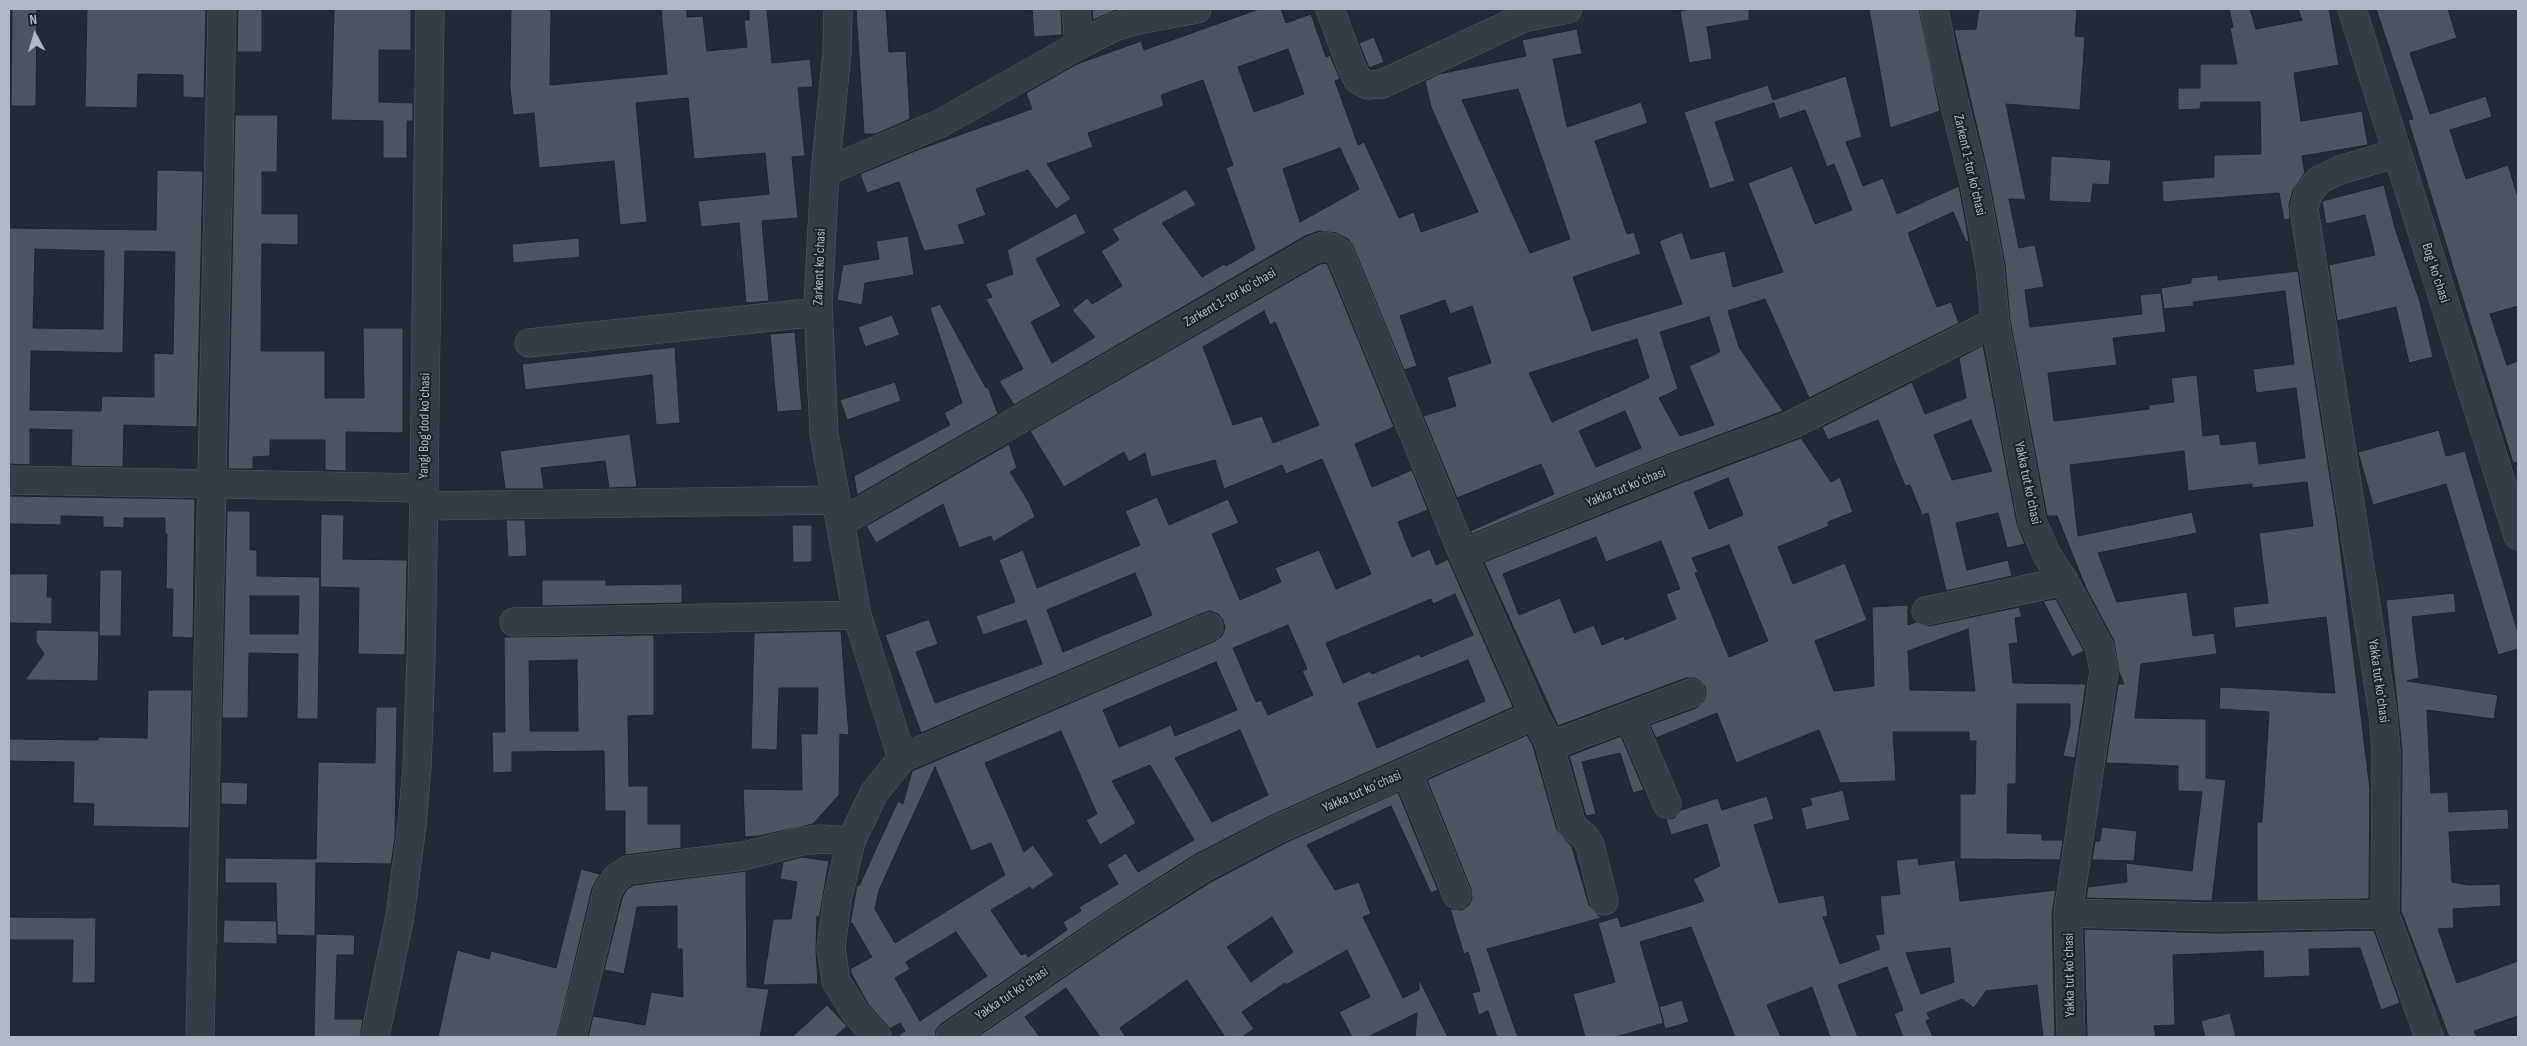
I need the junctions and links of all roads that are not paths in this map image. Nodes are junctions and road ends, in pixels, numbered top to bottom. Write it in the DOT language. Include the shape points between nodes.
graph roads {
  1 [pos="222,9"];
  2 [pos="430,9"];
  3 [pos="838,9"];
  4 [pos="1076,9"];
  5 [pos="1197,9"];
  6 [pos="1330,9"];
  7 [pos="1568,9"];
  8 [pos="1934,9"];
  9 [pos="2352,9"];
  10 [pos="1523,14"];
  11 [pos="1079,45"];
  12 [pos="2397,153"];
  13 [pos="825,172"];
  14 [pos="818,312"];
  15 [pos="1995,322"];
  16 [pos="528,343"];
  17 [pos="9,480"];
  18 [pos="210,484"];
  19 [pos="424,497"];
  20 [pos="838,512"];
  21 [pos="2518,536"];
  22 [pos="1463,554"];
  23 [pos="2064,581"];
  24 [pos="1926,611"];
  25 [pos="857,615"];
  26 [pos="514,622"];
  27 [pos="1209,627"];
  28 [pos="1690,693"];
  29 [pos="1534,715"];
  30 [pos="1630,717"];
  31 [pos="1550,746"];
  32 [pos="902,758"];
  33 [pos="1407,772"];
  34 [pos="1666,804"];
  35 [pos="851,841"];
  36 [pos="1458,895"];
  37 [pos="1604,900"];
  38 [pos="2068,913"];
  39 [pos="2385,914"];
  40 [pos="200,1037"];
  41 [pos="375,1037"];
  42 [pos="572,1037"];
  43 [pos="877,1037"];
  44 [pos="950,1037"];
  45 [pos="2071,1037"];
  46 [pos="2429,1037"];
  1 -- 18 [label="street"];
  2 -- 19 [label="street, Yangi Bogʻdod koʻchasi"];
  3 -- 13 [label="street, Zarkent koʻchasi" via="837,53"];
  4 -- 11 [label="street"];
  5 -- 11 [label="street" via="1138,20"];
  6 -- 10 [label="street" via="1351,66 1358,80 1368,86 1382,84"];
  7 -- 10 [label="street"];
  8 -- 15 [label="street, Zarkent 1-tor koʻchasi" via="1973,177 1990,267"];
  9 -- 12 [label="street, Bogʻ koʻchasi"];
  11 -- 13 [label="street" via="941,123"];
  12 -- 21 [label="street, Bogʻ koʻchasi"];
  12 -- 39 [label="street, Yakka tut koʻchasi" via="2340,170 2319,180 2308,194 2304,209 2383,714 2386,751"];
  13 -- 14 [label="street, Zarkent koʻchasi"];
  14 -- 16 [label="street"];
  14 -- 20 [label="street, Zarkent koʻchasi" via="824,434"];
  15 -- 22 [label="street, Yakka tut koʻchasi" via="1792,425 1675,468"];
  15 -- 23 [label="street, Yakka tut koʻchasi" via="2032,521 2047,555"];
  17 -- 18 [label="street, Yangi Bogʻdod koʻchasi"];
  18 -- 19 [label="street, Yangi Bogʻdod koʻchasi"];
  18 -- 40 [label="street"];
  19 -- 20 [label="street"];
  19 -- 41 [label="street" via="421,658 413,816 400,916"];
  20 -- 22 [label="street, Zarkent 1-tor koʻchasi" via="1324,246 1338,252 1343,261"];
  20 -- 25 [label="street, Zarkent koʻchasi"];
  22 -- 29 [label="street"];
  23 -- 24 [label="street"];
  23 -- 38 [label="street, Yakka tut koʻchasi" via="2100,648 2104,671"];
  25 -- 26 [label="street"];
  25 -- 32 [label="street, Zarkent koʻchasi"];
  27 -- 32 [label="street"];
  28 -- 30 [label="street"];
  29 -- 31 [label="street"];
  29 -- 33 [label="street, Yakka tut koʻchasi"];
  30 -- 31 [label="street"];
  30 -- 34 [label="street"];
  31 -- 37 [label="street" via="1570,821 1590,845"];
  32 -- 35 [label="street" via="874,793"];
  33 -- 36 [label="street"];
  33 -- 44 [label="street, Yakka tut koʻchasi" via="1278,829 1203,868 1116,923"];
  35 -- 42 [label="street" via="802,841 744,856 628,870 616,878 607,892"];
  35 -- 43 [label="street" via="830,948 836,981 855,1012"];
  38 -- 39 [label="street, Yakka tut koʻchasi" via="2216,917"];
  38 -- 45 [label="street, Yakka tut koʻchasi"];
  39 -- 46 [label="street, Yakka tut koʻchasi"];
}
